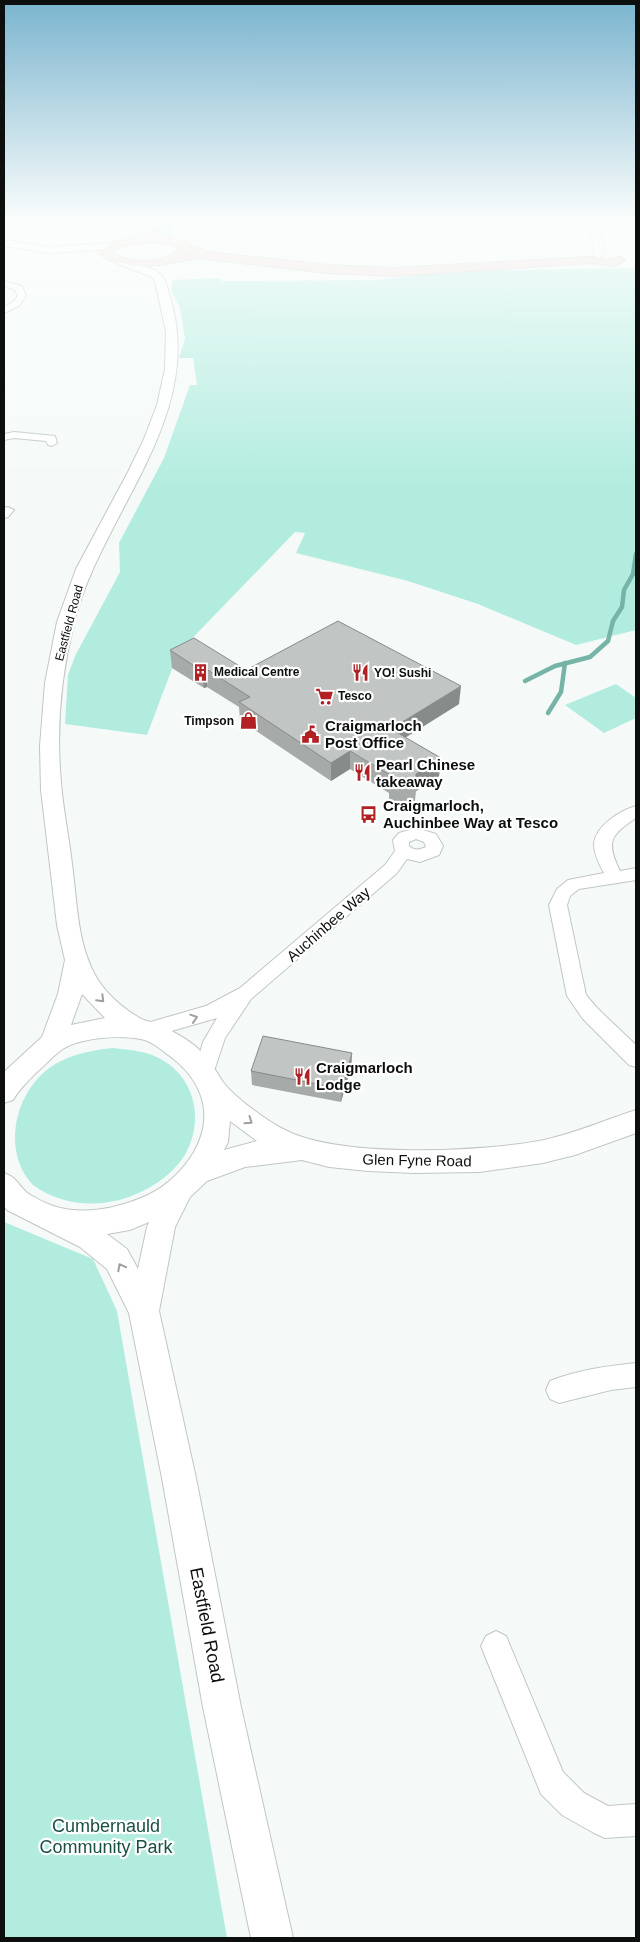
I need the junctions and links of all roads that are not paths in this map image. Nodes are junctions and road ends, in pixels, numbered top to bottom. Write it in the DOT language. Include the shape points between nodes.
graph roads {
  1 [pos="168,309"];
  2 [pos="4,438"];
  3 [pos="54,438"];
  4 [pos="636,811"];
  5 [pos="404,851"];
  6 [pos="636,874"];
  7 [pos="614,877"];
  8 [pos="76,961"];
  9 [pos="247,993"];
  10 [pos="141,1030"];
  11 [pos="52,1043"];
  12 [pos="636,1059"];
  13 [pos="208,1082"];
  14 [pos="4,1092"];
  15 [pos="636,1121"];
  16 [pos="312,1152"];
  17 [pos="188,1181"];
  18 [pos="8,1194"];
  19 [pos="49,1218"];
  20 [pos="144,1310"];
  21 [pos="636,1375"];
  22 [pos="559,1390"];
  23 [pos="496,1646"];
  24 [pos="636,1820"];
  25 [pos="272,1938"];
  1 -- 8 [label="street, Eastfield Road" via="172,330 171,366 164,404 136,472 93,548 72,603 58,658 50,765"];
  2 -- 3 [label="street" via="14,435"];
  4 -- 7 [label="street" via="609,829 602,840 603,854"];
  5 -- 9 [label="street, Auchinbee Way" via="391,869"];
  6 -- 7 [label="street"];
  7 -- 12 [label="street" via="574,884 563,893 558,905 577,996 597,1023"];
  8 -- 10 [label="street, Eastfield Road, one-way" via="89,987 103,1002"];
  8 -- 11 [label="street, Eastfield Road" via="70,994"];
  10 -- 9 [label="street, Auchinbee Way, one-way" via="212,1012"];
  9 -- 13 [label="street, Auchinbee Way" via="211,1042"];
  10 -- 11 [label="street" via="102,1028"];
  10 -- 13 [label="street, Glen Fyne Road" via="168,1041 193,1059"];
  11 -- 14 [label="street" via="10,1082"];
  13 -- 16 [label="street, Glen Fyne Road, one-way" via="253,1125 279,1140"];
  13 -- 17 [label="street, Eastfield Road" via="218,1111 214,1142"];
  15 -- 16 [label="street, Glen Fyne Road" via="577,1144 530,1155 482,1161 386,1161"];
  16 -- 17 [label="street, Glen Fyne Road" via="245,1154"];
  17 -- 19 [label="street" via="168,1199 130,1217 89,1224"];
  17 -- 20 [label="street, Eastfield Road" via="161,1227"];
  18 -- 19 [label="street, Eastfield Road"];
  20 -- 19 [label="street, Eastfield Road, one-way" via="117,1259 90,1238"];
  20 -- 25 [label="street, Eastfield Road" via="222,1707"];
  21 -- 22 [label="street"];
  23 -- 24 [label="street" via="552,1783 573,1804 605,1822"];
}
